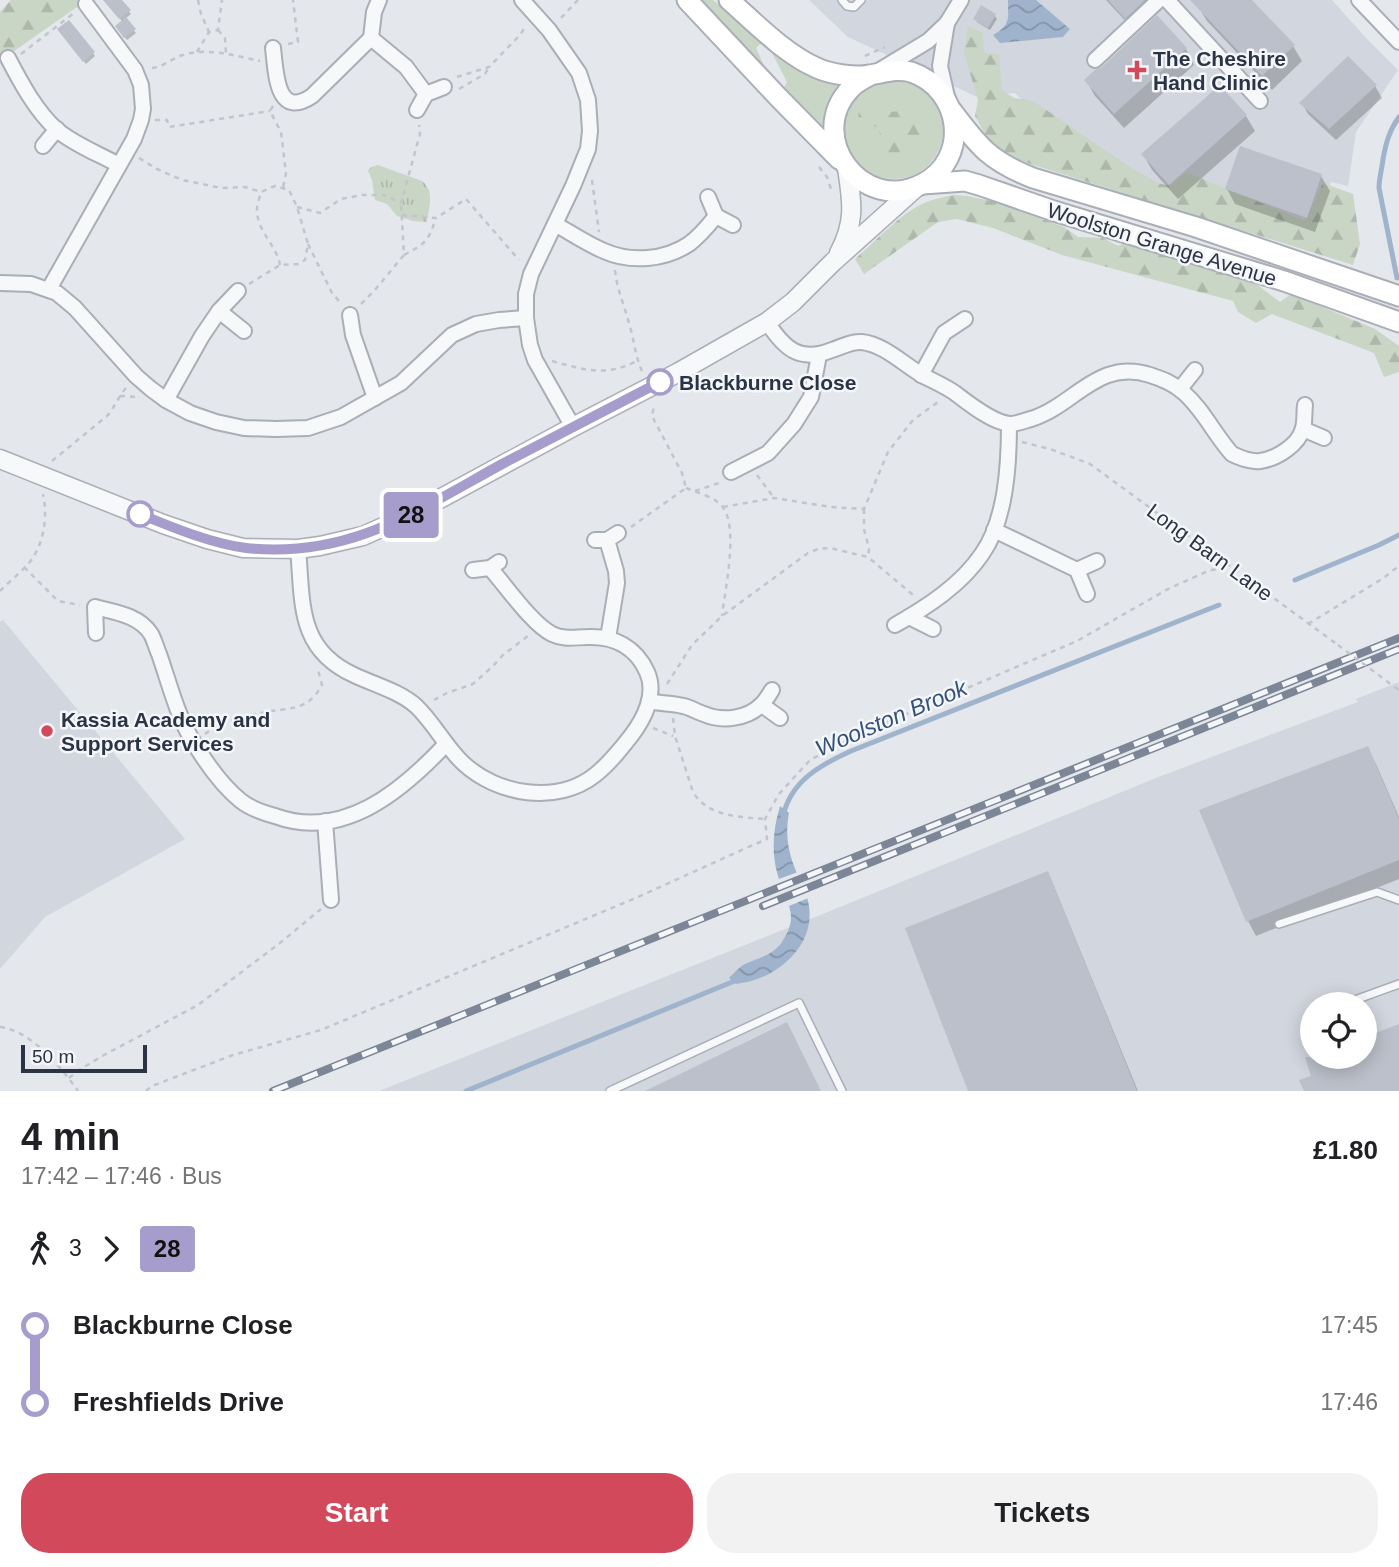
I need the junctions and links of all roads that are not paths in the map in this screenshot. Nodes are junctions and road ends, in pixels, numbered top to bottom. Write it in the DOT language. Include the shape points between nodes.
graph roads {
  1 [pos="379,0"];
  2 [pos="522,0"];
  3 [pos="687,0"];
  4 [pos="729,0"];
  5 [pos="842,0"];
  6 [pos="861,0"];
  7 [pos="961,0"];
  8 [pos="1159,0"];
  9 [pos="1167,0"];
  10 [pos="1359,0"];
  11 [pos="86,4"];
  12 [pos="947,23"];
  13 [pos="371,38"];
  14 [pos="1399,42"];
  15 [pos="273,48"];
  16 [pos="9,60"];
  17 [pos="1096,60"];
  18 [pos="867,69"];
  19 [pos="444,87"];
  20 [pos="426,94"];
  21 [pos="1260,102"];
  22 [pos="951,108"];
  23 [pos="417,110"];
  24 [pos="57,129"];
  25 [pos="43,146"];
  26 [pos="119,165"];
  27 [pos="845,165"];
  28 [pos="921,185"];
  29 [pos="708,197"];
  30 [pos="716,216"];
  31 [pos="555,224"];
  32 [pos="733,225"];
  33 [pos="833,262"];
  34 [pos="0,283"];
  35 [pos="49,289"];
  36 [pos="238,291"];
  37 [pos="1399,296"];
  38 [pos="219,311"];
  39 [pos="350,315"];
  40 [pos="526,318"];
  41 [pos="965,319"];
  42 [pos="767,322"];
  43 [pos="1399,322"];
  44 [pos="244,331"];
  45 [pos="819,355"];
  46 [pos="1195,370"];
  47 [pos="921,374"];
  48 [pos="1180,389"];
  49 [pos="376,398"];
  50 [pos="166,400"];
  51 [pos="1305,405"];
  52 [pos="1009,424"];
  53 [pos="573,427"];
  54 [pos="1303,429"];
  55 [pos="1324,438"];
  56 [pos="0,459"];
  57 [pos="731,472"];
  58 [pos="994,530"];
  59 [pos="606,538"];
  60 [pos="298,549"];
  61 [pos="1097,561"];
  62 [pos="1077,569"];
  63 [pos="473,570"];
  64 [pos="1087,594"];
  65 [pos="909,617"];
  66 [pos="895,625"];
  67 [pos="933,629"];
  68 [pos="96,633"];
  69 [pos="608,638"];
  70 [pos="772,690"];
  71 [pos="661,703"];
  72 [pos="762,705"];
  73 [pos="780,718"];
  74 [pos="446,744"];
  75 [pos="325,821"];
  76 [pos="331,900"];
  77 [pos="1399,900"];
  78 [pos="1279,924"];
  79 [pos="1399,984"];
  80 [pos="1377,992"];
  81 [pos="610,1091"];
  82 [pos="842,1091"];
  1 -- 13 [label="street"];
  2 -- 31 [label="street" via="579,73 588,100 588,149"];
  3 -- 27 [label="main road"];
  4 -- 18 [label="main road" via="773,39 816,67 842,74"];
  5 -- 6 [label="lane" via="847,6"];
  7 -- 12 [label="street"];
  8 -- 17 [label="street"];
  9 -- 21 [label="street"];
  10 -- 14 [label="street"];
  11 -- 26 [label="street" via="141,85 141,120"];
  12 -- 18 [label="street" via="928,41"];
  12 -- 22 [label="street" via="940,66"];
  13 -- 15 [label="street" via="313,96 298,102 281,94"];
  13 -- 20 [label="street" via="406,67"];
  16 -- 24 [label="street"];
  18 -- 22 [label="main road" via="909,72 926,79"];
  18 -- 27 [label="main road" via="840,103 834,123 835,143"];
  19 -- 20 [label="street"];
  20 -- 23 [label="street"];
  22 -- 28 [label="main road" via="955,127 947,160"];
  22 -- 37 [label="main road, Woolston Grange Avenue" via="984,151 1011,169"];
  24 -- 25 [label="street"];
  24 -- 26 [label="street"];
  26 -- 35 [label="street"];
  27 -- 28 [label="main road" via="861,181 880,189 900,191"];
  27 -- 33 [label="street" via="851,225"];
  28 -- 33 [label="street"];
  28 -- 43 [label="main road, Woolston Grange Avenue" via="965,181 979,185"];
  29 -- 30 [label="street"];
  30 -- 31 [label="street" via="689,244 651,258 606,252"];
  30 -- 32 [label="street"];
  31 -- 40 [label="street" via="531,274"];
  33 -- 42 [label="street"];
  34 -- 35 [label="street"];
  35 -- 50 [label="street" via="75,308 136,376"];
  36 -- 38 [label="street"];
  38 -- 44 [label="street"];
  38 -- 50 [label="street"];
  39 -- 49 [label="street"];
  40 -- 49 [label="street" via="476,324 452,334 401,383"];
  40 -- 53 [label="street" via="535,360"];
  41 -- 47 [label="street" via="939,329"];
  42 -- 45 [label="street" via="788,349"];
  42 -- 53 [label="street"];
  45 -- 47 [label="street" via="861,342 878,346"];
  45 -- 57 [label="street" via="811,397 794,424 768,453"];
  46 -- 48 [label="street"];
  47 -- 52 [label="street" via="984,414"];
  48 -- 52 [label="street" via="1144,373 1114,373 1083,387 1050,412"];
  48 -- 54 [label="street" via="1232,454 1241,458 1259,461 1279,454"];
  49 -- 50 [label="street" via="308,428 276,429 216,422"];
  51 -- 54 [label="street"];
  52 -- 58 [label="street" via="1003,500"];
  53 -- 60 [label="street" via="386,527"];
  54 -- 55 [label="street"];
  56 -- 60 [label="street" via="207,538 243,548"];
  58 -- 62 [label="street"];
  58 -- 65 [label="street" via="976,562"];
  59 -- 69 [label="street" via="617,583"];
  60 -- 74 [label="street" via="306,622 322,654 351,674 410,701"];
  61 -- 62 [label="street"];
  62 -- 64 [label="street"];
  63 -- 69 [label="street" via="495,565 540,626 553,635"];
  65 -- 66 [label="street"];
  65 -- 67 [label="street"];
  68 -- 75 [label="street" via="95,607 139,621 151,634 194,742 242,802 285,820"];
  69 -- 71 [label="street" via="635,653"];
  70 -- 72 [label="street"];
  71 -- 72 [label="street" via="721,718 741,716"];
  71 -- 74 [label="street" via="594,777 550,793 527,793 484,778"];
  72 -- 73 [label="street"];
  74 -- 75 [label="street" via="404,785 370,808"];
  75 -- 76 [label="street"];
  77 -- 78 [label="lane" via="1377,892"];
  79 -- 80 [label="lane"];
  81 -- 82 [label="lane" via="799,1003"];
}
